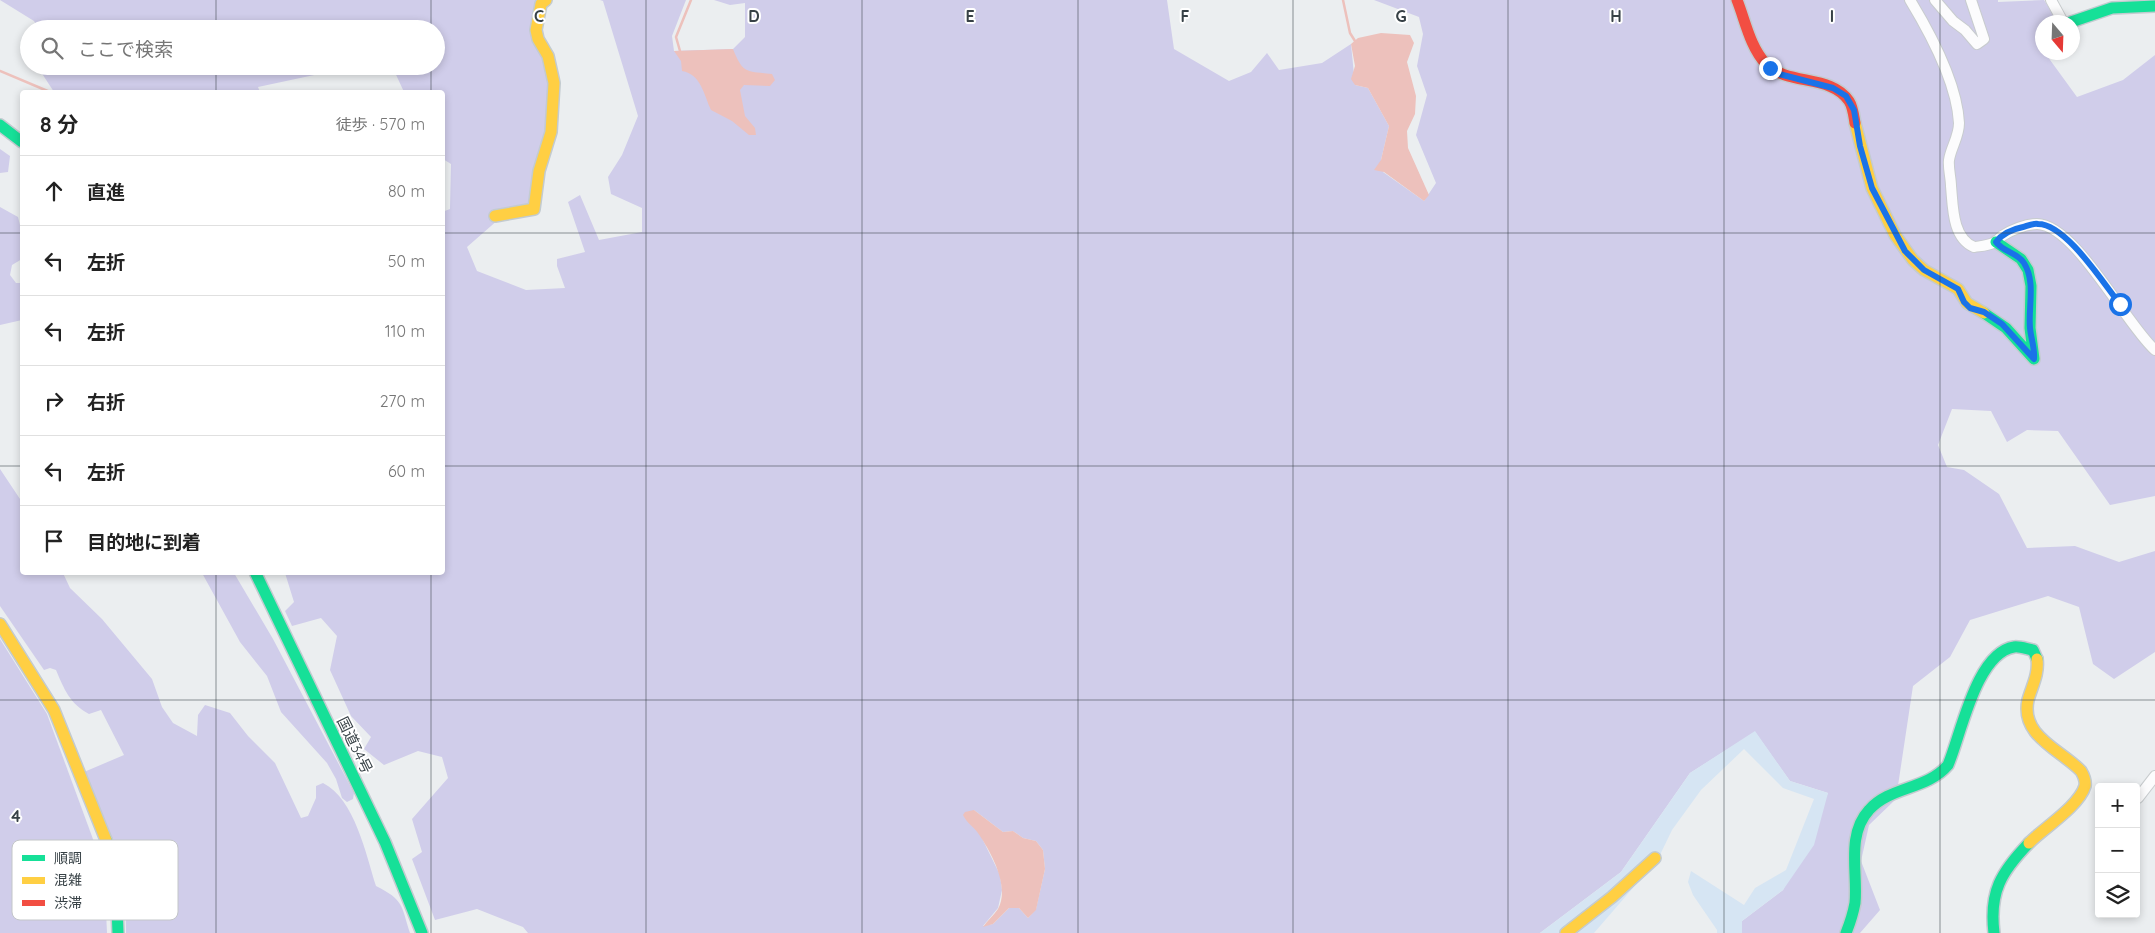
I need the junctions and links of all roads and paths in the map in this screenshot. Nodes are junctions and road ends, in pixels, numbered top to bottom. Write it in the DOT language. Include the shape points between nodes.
graph roads {
  1 [pos="546,0"];
  2 [pos="1737,0"];
  3 [pos="1910,0"];
  4 [pos="1935,0"];
  5 [pos="1971,0"];
  6 [pos="2051,0"];
  7 [pos="2155,6"];
  8 [pos="2060,15"];
  9 [pos="2080,18"];
  10 [pos="0,125"];
  11 [pos="20,140"];
  12 [pos="495,216"];
  13 [pos="1996,242"];
  14 [pos="2155,350"];
  15 [pos="256,575"];
  16 [pos="0,624"];
  17 [pos="2155,776"];
  18 [pos="2140,795"];
  19 [pos="106,840"];
  20 [pos="1655,858"];
  21 [pos="117,920"];
  22 [pos="118,933"];
  23 [pos="422,933"];
  24 [pos="1566,933"];
  25 [pos="1846,933"];
  26 [pos="1994,933"];
  1 -- 12 [label="main road" via="540,4 536,30 548,56 554,83 551,132 539,171 534,209"];
  2 -- 13 [label="main road" via="1759,52 1770,68 1779,74 1833,88 1846,96 1872,188 1895,235 1913,260 1936,278 1958,289 1970,308 1984,312 2002,324 2034,359 2030,330 2031,292 2024,262"];
  3 -- 13 [label="street" via="1937,49 1959,122 1949,160 1959,232 1974,246"];
  4 -- 5 [label="street" via="1977,44 1984,38"];
  6 -- 8 [label="street"];
  7 -- 9 [label="main road" via="2109,7"];
  10 -- 11 [label="main road"];
  13 -- 14 [label="street" via="2018,228 2037,224 2057,231 2073,246 2120,304 2146,343"];
  15 -- 23 [label="main road, 国道34号" via="385,842"];
  16 -- 19 [label="main road" via="40,683 54,710"];
  17 -- 18 [label="street"];
  20 -- 24 [label="main road"];
  21 -- 22 [label="main road"];
  25 -- 26 [label="main road" via="1857,888 1856,846 1861,821 1882,799 1942,772 1953,755 1983,674 2000,653 2015,646 2033,650 2038,662 2027,714 2035,733 2082,772 2086,782 2074,802 2037,835 1998,883 1993,898"];
}
